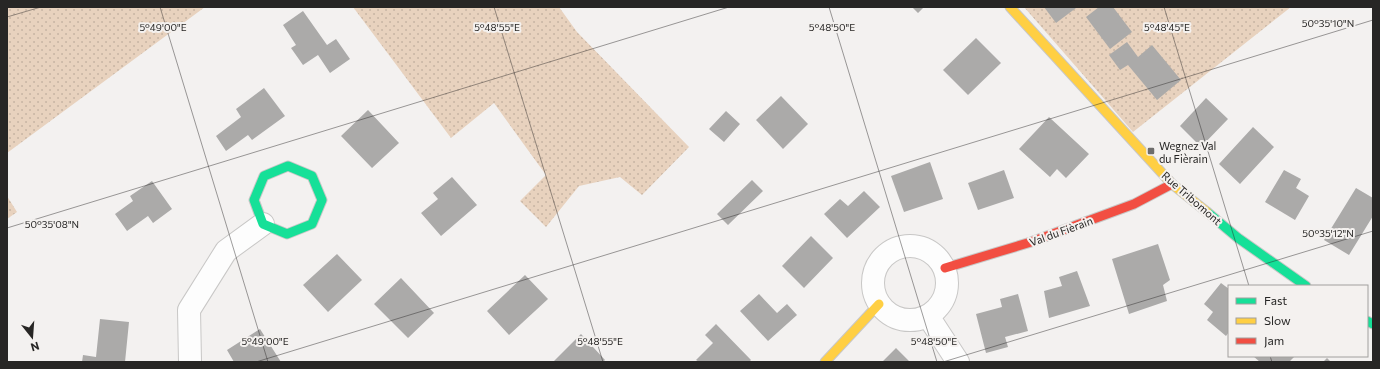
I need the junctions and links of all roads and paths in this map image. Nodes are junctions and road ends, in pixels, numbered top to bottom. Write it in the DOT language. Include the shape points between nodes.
graph roads {
  1 [pos="1010,7"];
  2 [pos="1172,184"];
  3 [pos="263,224"];
  4 [pos="945,268"];
  5 [pos="1305,285"];
  6 [pos="879,304"];
  7 [pos="928,316"];
  8 [pos="190,362"];
  9 [pos="825,362"];
  10 [pos="958,362"];
  1 -- 2 [label="street, Rue Tribomont"];
  2 -- 4 [label="street, Val du Fièrain" via="1134,204 1031,242"];
  2 -- 5 [label="street, Rue Tribomont" via="1238,238"];
  3 -- 3 [label="street" via="254,200 264,176 288,166 312,176 322,200 312,224 287,234"];
  3 -- 8 [label="street" via="226,250 189,310"];
  4 -- 6 [label="street" via="935,254 919,246 901,246 885,255 875,270 873,287"];
  4 -- 7 [label="street" via="948,282 946,295 939,307"];
  6 -- 7 [label="street" via="888,314 902,319 916,320"];
  6 -- 9 [label="street"];
  7 -- 10 [label="street"];
}
